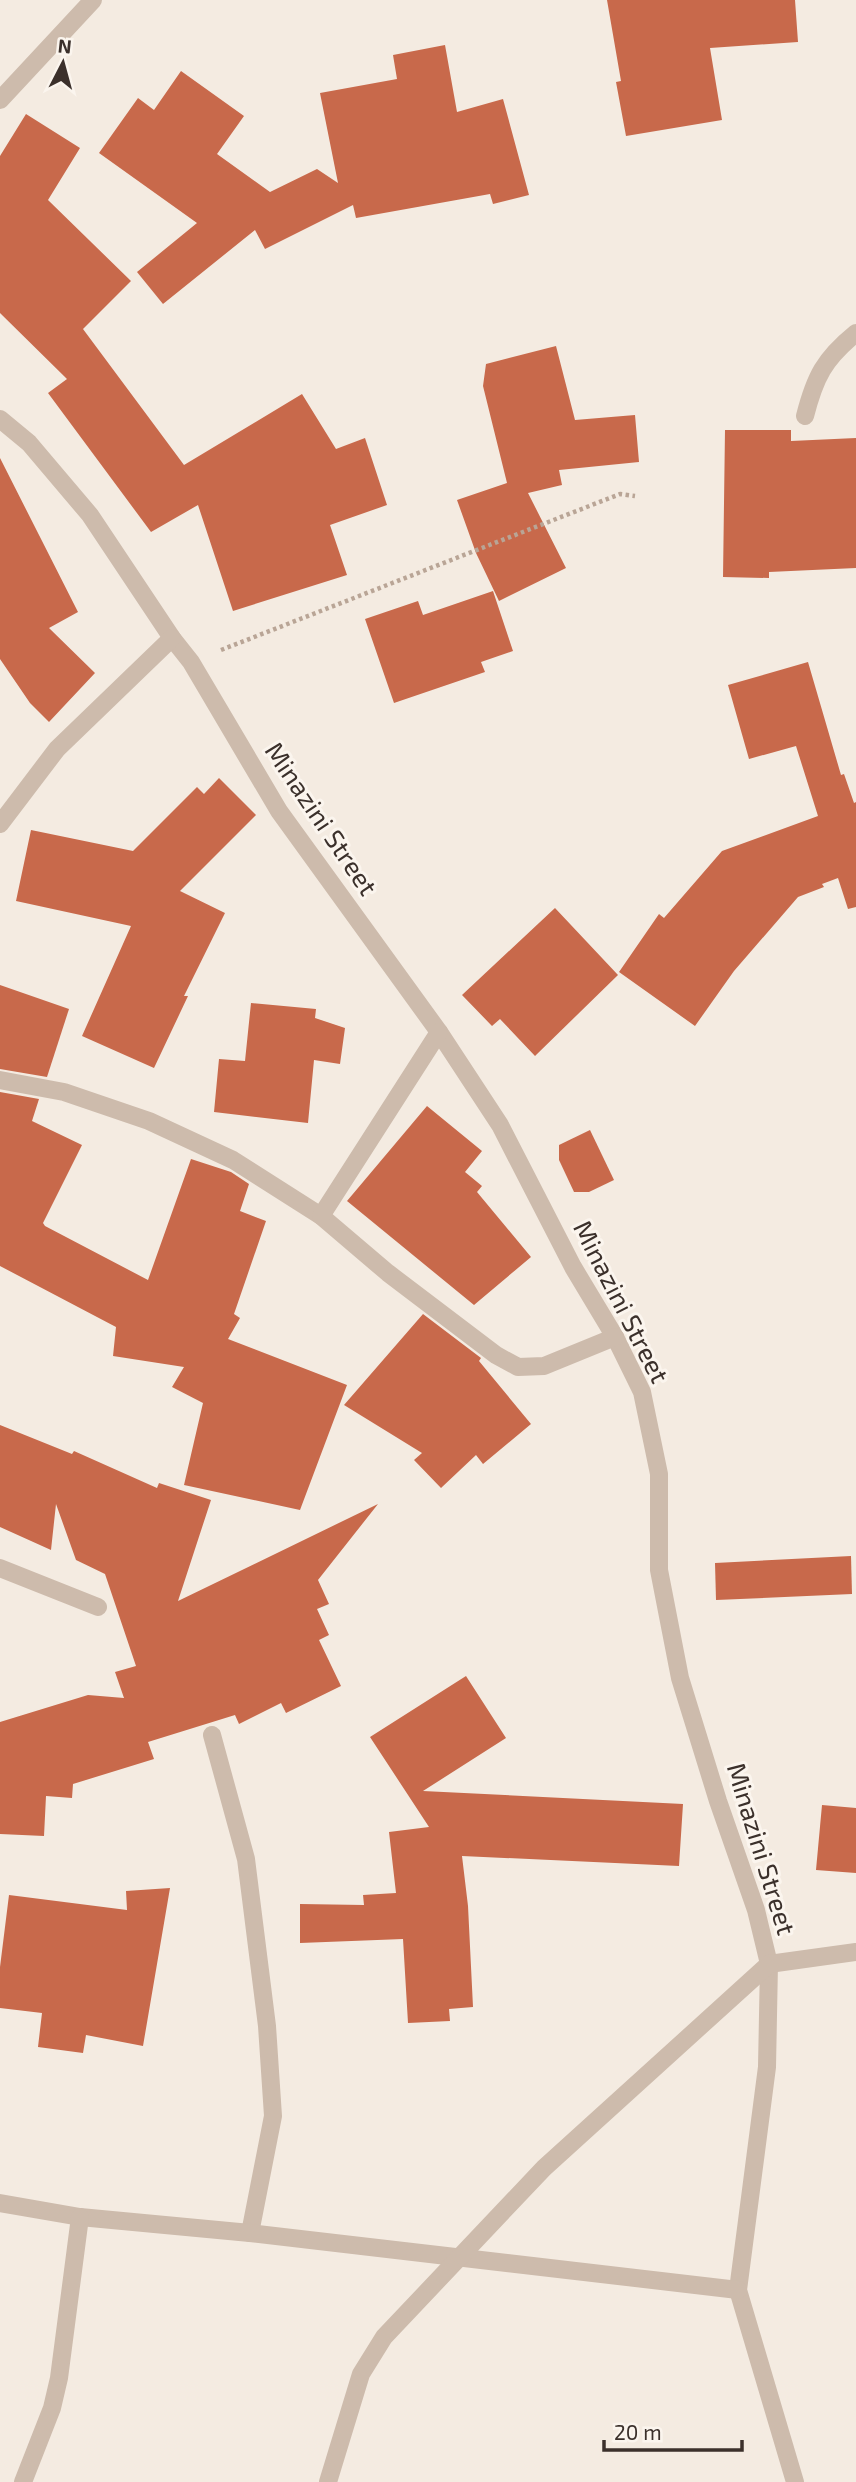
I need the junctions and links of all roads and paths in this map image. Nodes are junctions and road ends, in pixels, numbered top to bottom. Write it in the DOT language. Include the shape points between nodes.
graph roads {
  1 [pos="93,0"];
  2 [pos="0,100"];
  3 [pos="856,333"];
  4 [pos="805,416"];
  5 [pos="0,419"];
  6 [pos="635,496"];
  7 [pos="172,638"];
  8 [pos="191,662"];
  9 [pos="0,824"];
  10 [pos="439,1032"];
  11 [pos="0,1080"];
  12 [pos="321,1216"];
  13 [pos="615,1337"];
  14 [pos="0,1568"];
  15 [pos="98,1607"];
  16 [pos="212,1735"];
  17 [pos="856,1952"];
  18 [pos="769,1964"];
  19 [pos="0,2203"];
  20 [pos="80,2217"];
  21 [pos="250,2233"];
  22 [pos="458,2258"];
  23 [pos="738,2290"];
  24 [pos="23,2482"];
  25 [pos="328,2482"];
  26 [pos="795,2482"];
  1 -- 2 [label="street"];
  3 -- 4 [label="street" via="833,352 812,388"];
  5 -- 7 [label="street, Minazini Street" via="29,443 90,515"];
  6 -- 8 [label="path" via="620,494"];
  7 -- 8 [label="street, Minazini Street"];
  7 -- 9 [label="street" via="57,749"];
  8 -- 10 [label="street, Minazini Street" via="279,811"];
  10 -- 12 [label="street"];
  10 -- 13 [label="street, Minazini Street" via="500,1125 573,1267"];
  11 -- 12 [label="street" via="64,1092 149,1121 233,1160"];
  12 -- 13 [label="street" via="399,1281 518,1367 544,1366"];
  13 -- 18 [label="street, Minazini Street" via="642,1392 659,1475 659,1570 680,1678 756,1910"];
  14 -- 15 [label="street"];
  16 -- 21 [label="street" via="246,1859 267,2026 273,2116"];
  17 -- 18 [label="street"];
  18 -- 22 [label="street" via="544,2168"];
  18 -- 23 [label="street, Minazini Street" via="767,2067"];
  19 -- 20 [label="street"];
  20 -- 21 [label="street"];
  20 -- 24 [label="street" via="59,2378"];
  21 -- 22 [label="street"];
  22 -- 23 [label="street"];
  22 -- 25 [label="street" via="384,2337 361,2374"];
  23 -- 26 [label="street, Minazini Street"];
}
